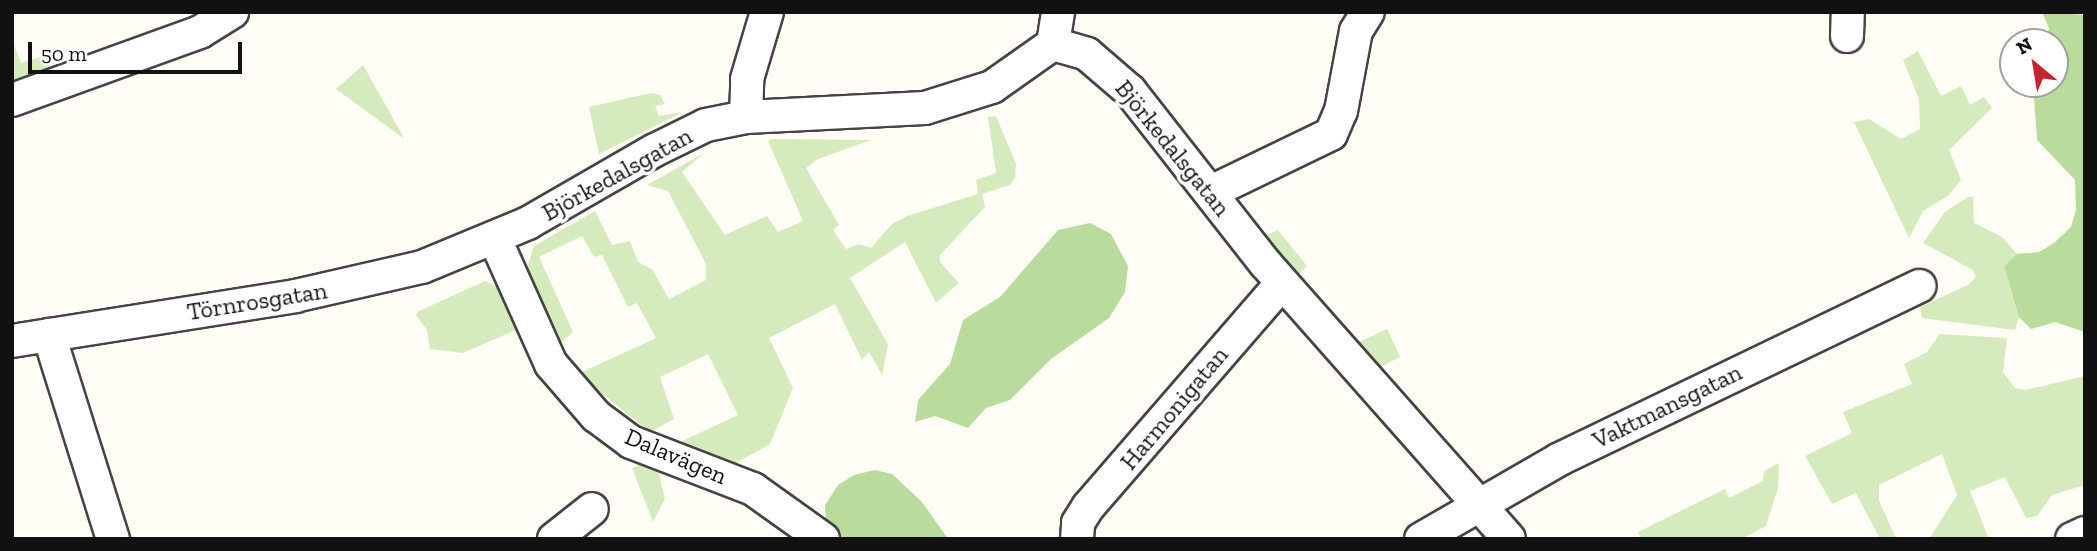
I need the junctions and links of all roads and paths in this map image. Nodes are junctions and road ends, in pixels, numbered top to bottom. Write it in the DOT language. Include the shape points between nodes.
graph roads {
  1 [pos="232,12"];
  2 [pos="766,12"];
  3 [pos="1058,12"];
  4 [pos="1368,12"];
  5 [pos="1053,44"];
  6 [pos="12,100"];
  7 [pos="746,117"];
  8 [pos="1211,192"];
  9 [pos="495,239"];
  10 [pos="1282,283"];
  11 [pos="1920,286"];
  12 [pos="50,335"];
  13 [pos="12,341"];
  14 [pos="1481,502"];
  15 [pos="592,509"];
  16 [pos="2085,533"];
  17 [pos="113,539"];
  18 [pos="554,539"];
  19 [pos="823,539"];
  20 [pos="1077,539"];
  21 [pos="1421,539"];
  22 [pos="1509,539"];
  23 [pos="2072,539"];
  1 -- 6 [label="street" via="200,32"];
  2 -- 7 [label="street" via="747,79"];
  3 -- 5 [label="street"];
  4 -- 8 [label="street" via="1356,32 1341,111 1331,134"];
  5 -- 7 [label="street, Björkedalsgatan" via="992,87 925,108"];
  5 -- 8 [label="street, Björkedalsgatan" via="1087,54 1105,68 1164,130"];
  7 -- 9 [label="street, Björkedalsgatan" via="706,125"];
  8 -- 10 [label="street, Björkedalsgatan"];
  9 -- 12 [label="street, Törnrosgatan" via="422,267 334,289"];
  9 -- 19 [label="street, Dalavägen" via="551,364 596,416 631,442 753,489"];
  10 -- 14 [label="street, Björkedalsgatan"];
  10 -- 20 [label="street, Harmonigatan" via="1088,507 1078,523"];
  11 -- 14 [label="street, Vaktmansgatan" via="1700,390"];
  12 -- 13 [label="street, Törnrosgatan"];
  12 -- 17 [label="street"];
  14 -- 21 [label="street, Vaktmansgatan"];
  14 -- 22 [label="street, Björkedalsgatan"];
  15 -- 18 [label="street"];
  16 -- 23 [label="street"];
}
